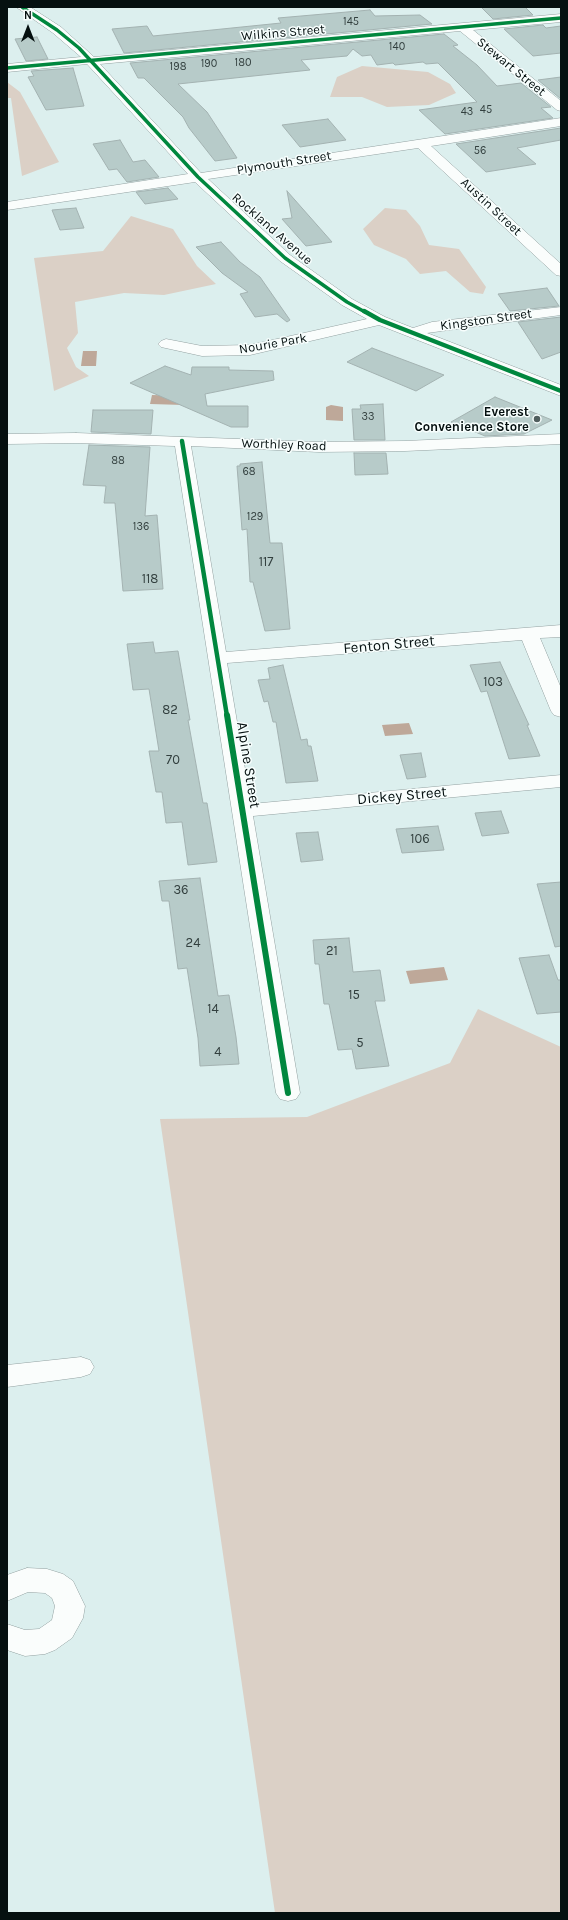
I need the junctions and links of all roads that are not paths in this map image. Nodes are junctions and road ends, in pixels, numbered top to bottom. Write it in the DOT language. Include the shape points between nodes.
graph roads {
  1 [pos="22,7"];
  2 [pos="561,18"];
  3 [pos="462,27"];
  4 [pos="92,61"];
  5 [pos="7,68"];
  6 [pos="561,107"];
  7 [pos="561,122"];
  8 [pos="421,143"];
  9 [pos="198,177"];
  10 [pos="7,206"];
  11 [pos="561,272"];
  12 [pos="561,311"];
  13 [pos="380,320"];
  14 [pos="411,333"];
  15 [pos="166,344"];
  16 [pos="561,391"];
  17 [pos="7,439"];
  18 [pos="561,439"];
  19 [pos="182,441"];
  20 [pos="561,631"];
  21 [pos="529,634"];
  22 [pos="218,658"];
  23 [pos="561,711"];
  24 [pos="561,781"];
  25 [pos="243,811"];
  26 [pos="288,1093"];
  27 [pos="81,1367"];
  28 [pos="7,1376"];
  29 [pos="7,1590"];
  30 [pos="7,1637"];
  1 -- 4 [label="street, Rockland Avenue" via="57,30"];
  2 -- 3 [label="street, Wilkins Street"];
  3 -- 4 [label="street, Wilkins Street"];
  3 -- 6 [label="street, Stewart Street"];
  4 -- 5 [label="street, Wilkins Street"];
  4 -- 9 [label="street, Rockland Avenue"];
  7 -- 8 [label="street, Plymouth Street"];
  8 -- 9 [label="street, Plymouth Street"];
  8 -- 11 [label="street, Austin Street"];
  9 -- 10 [label="street, Plymouth Street"];
  9 -- 13 [label="street, Rockland Avenue" via="285,258 347,302"];
  12 -- 14 [label="street, Kingston Street" via="447,325"];
  13 -- 14 [label="street, Rockland Avenue"];
  13 -- 15 [label="street, Nourie Park" via="250,350 202,351"];
  14 -- 16 [label="street, Rockland Avenue"];
  17 -- 19 [label="street, Worthley Road"];
  18 -- 19 [label="street, Worthley Road" via="319,447"];
  19 -- 22 [label="street, Alpine Street"];
  20 -- 21 [label="street, Fenton Street"];
  21 -- 22 [label="street, Fenton Street"];
  21 -- 23 [label="street"];
  22 -- 25 [label="street, Alpine Street"];
  24 -- 25 [label="street, Dickey Street"];
  25 -- 26 [label="street, Alpine Street"];
  27 -- 28 [label="street"];
  29 -- 30 [label="street" via="14,1584 27,1580 53,1582 63,1590 70,1606 68,1618 62,1629 46,1641 25,1643"];
}
